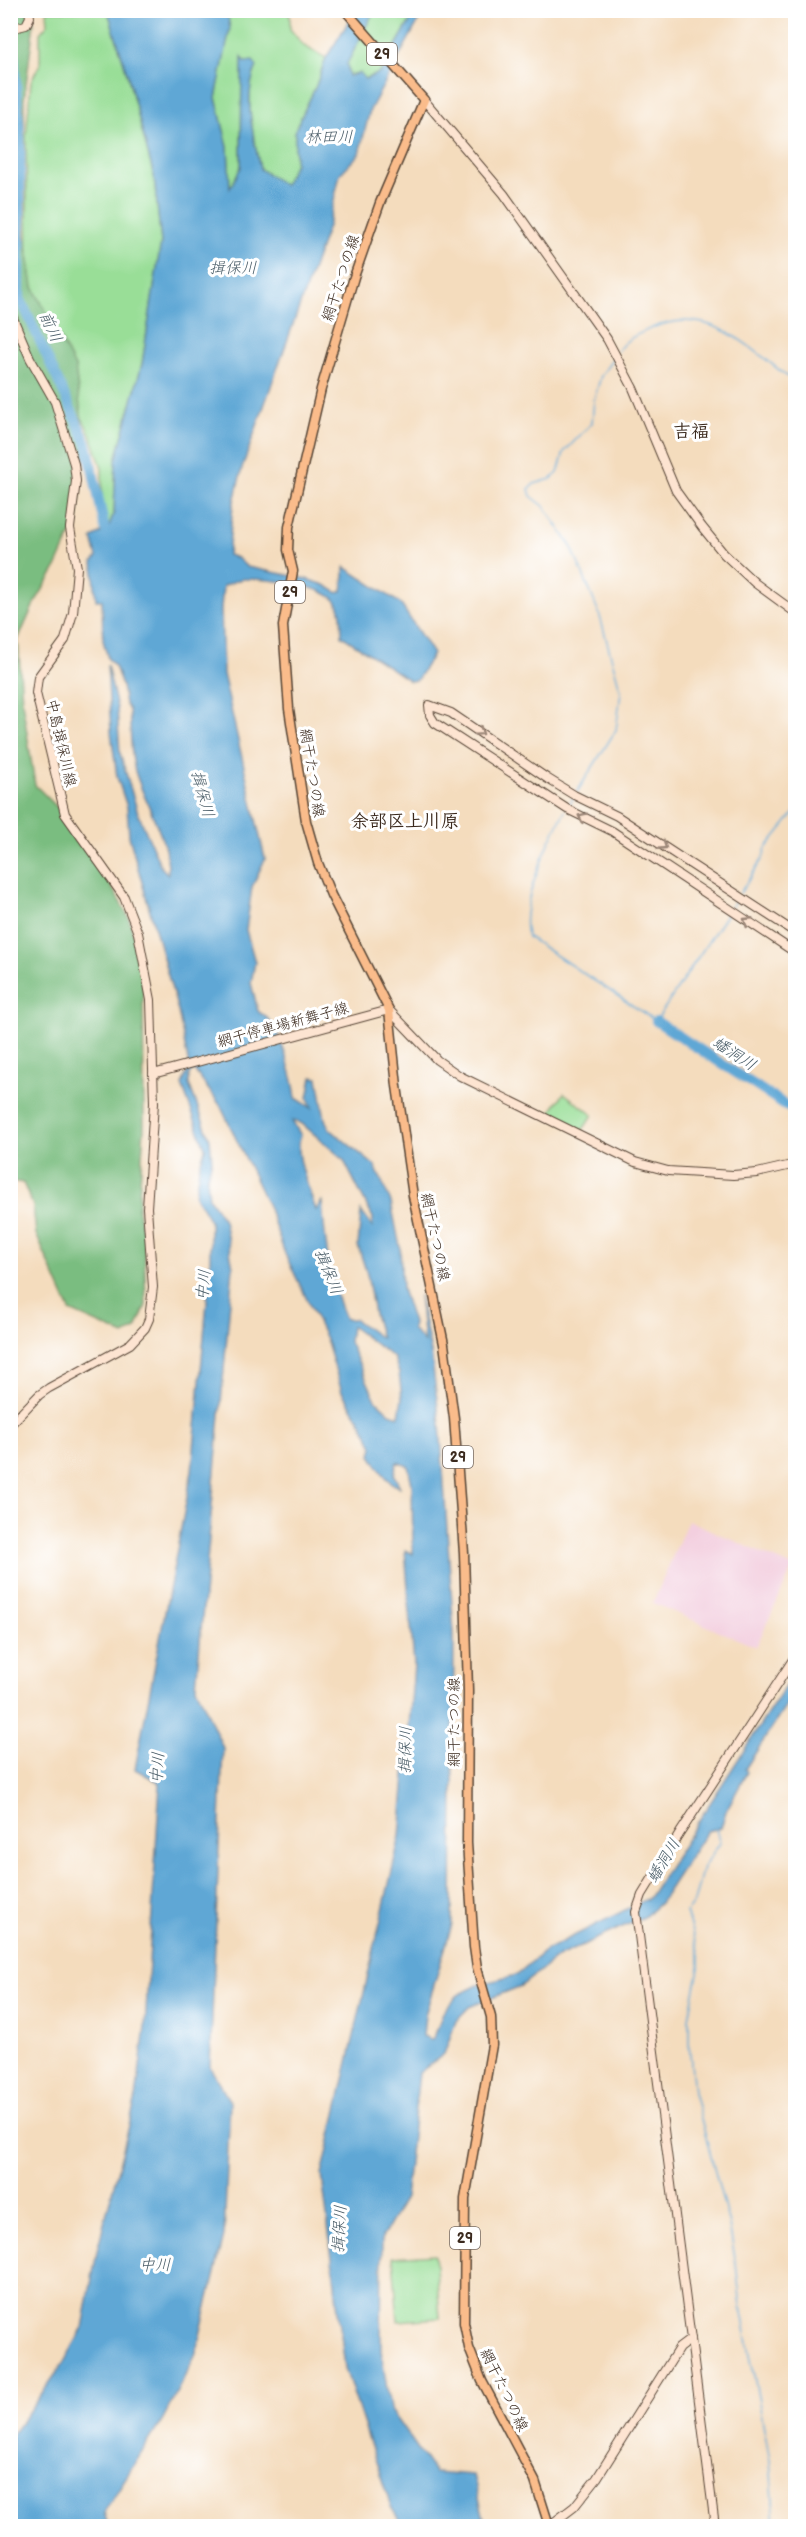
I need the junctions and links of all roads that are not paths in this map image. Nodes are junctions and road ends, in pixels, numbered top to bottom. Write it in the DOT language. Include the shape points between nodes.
graph roads {
  1 [pos="29,10"];
  2 [pos="345,10"];
  3 [pos="10,29"];
  4 [pos="423,98"];
  5 [pos="10,311"];
  6 [pos="795,613"];
  7 [pos="795,933"];
  8 [pos="795,953"];
  9 [pos="385,1011"];
  10 [pos="157,1073"];
  11 [pos="795,1164"];
  12 [pos="10,1425"];
  13 [pos="795,1655"];
  14 [pos="691,2339"];
  15 [pos="548,2523"];
  16 [pos="715,2526"];
  1 -- 3 [label="street" via="26,25"];
  2 -- 4 [label="main road, 29"];
  4 -- 6 [label="street" via="504,194 607,339 633,388 676,491 702,527 755,583"];
  4 -- 9 [label="main road, 網干たつの線 / 29" via="354,277 321,389 289,527 288,550 294,571 283,626 289,709 306,821 331,895"];
  5 -- 10 [label="street, 中島揖保川線" via="33,365 55,402 76,481 70,528 77,568 74,613 65,640 38,677 36,693 64,814 114,880 134,921 150,989"];
  8 -- 7 [label="street, one-way" via="612,831 567,809 435,723 429,705 451,713 566,790 617,816"];
  9 -- 10 [label="street, 網干停車場新舞子線"];
  9 -- 11 [label="street" via="460,1076 635,1162 668,1171 733,1175"];
  9 -- 15 [label="main road, 網干たつの線 / 29" via="413,1196 444,1344 460,1478 468,1691 467,1843 474,1947 491,2017 492,2045 465,2199 464,2323 482,2381 535,2481"];
  10 -- 12 [label="street" via="147,1208 153,1287 149,1319 130,1344 49,1388"];
  13 -- 14 [label="street" via="637,1907"];
  14 -- 15 [label="street" via="679,2348 597,2478 574,2507"];
  14 -- 16 [label="street"];
}
